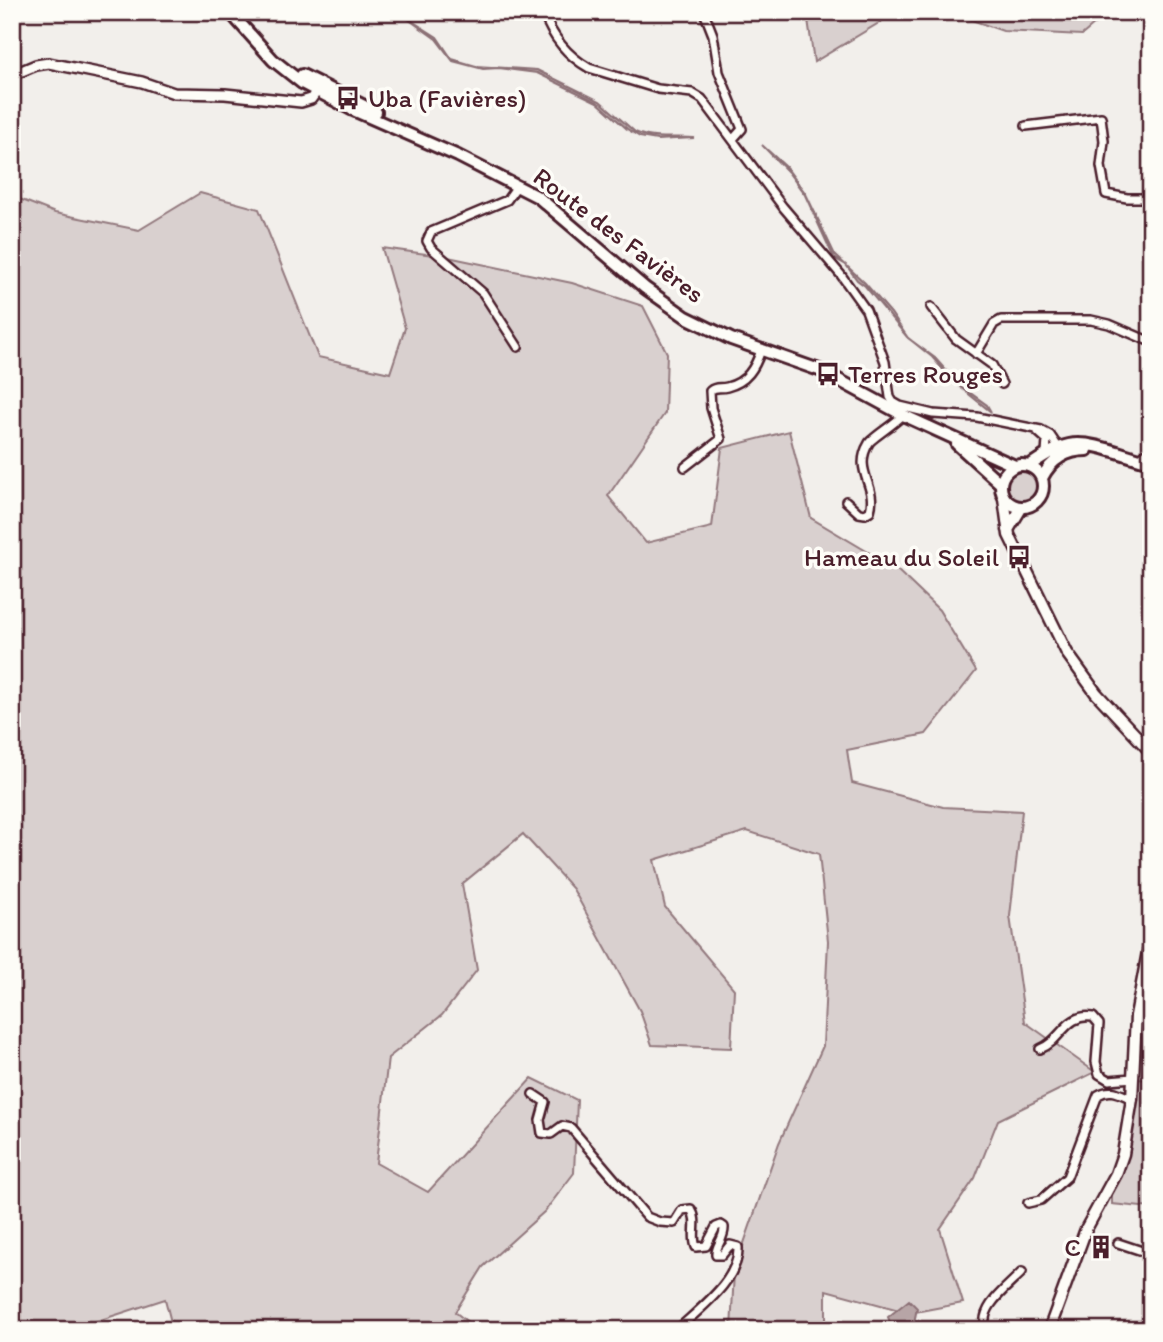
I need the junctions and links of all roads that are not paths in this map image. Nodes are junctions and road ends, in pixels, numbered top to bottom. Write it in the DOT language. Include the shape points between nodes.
graph roads {
  1 [pos="230,12"];
  2 [pos="543,12"];
  3 [pos="704,12"];
  4 [pos="12,75"];
  5 [pos="319,89"];
  6 [pos="1026,126"];
  7 [pos="734,138"];
  8 [pos="517,186"];
  9 [pos="1151,198"];
  10 [pos="931,307"];
  11 [pos="1151,342"];
  12 [pos="518,347"];
  13 [pos="761,350"];
  14 [pos="976,354"];
  15 [pos="1002,384"];
  16 [pos="903,415"];
  17 [pos="1032,428"];
  18 [pos="940,433"];
  19 [pos="1061,448"];
  20 [pos="1151,449"];
  21 [pos="1050,458"];
  22 [pos="1147,462"];
  23 [pos="1014,466"];
  24 [pos="1029,466"];
  25 [pos="685,467"];
  26 [pos="1042,478"];
  27 [pos="1000,483"];
  28 [pos="1004,498"];
  29 [pos="846,501"];
  30 [pos="1022,507"];
  31 [pos="1008,531"];
  32 [pos="1151,752"];
  33 [pos="1151,936"];
  34 [pos="1149,957"];
  35 [pos="1040,1049"];
  36 [pos="1133,1078"];
  37 [pos="533,1094"];
  38 [pos="1132,1099"];
  39 [pos="1028,1203"];
  40 [pos="1118,1243"];
  41 [pos="1151,1254"];
  42 [pos="1022,1272"];
  43 [pos="677,1330"];
  44 [pos="987,1330"];
  45 [pos="1049,1330"];
  1 -- 5 [label="main road, Route des Favières"];
  2 -- 7 [label="street" via="552,34 580,63 658,89 698,95"];
  3 -- 7 [label="street" via="719,72 742,129"];
  4 -- 5 [label="street" via="46,62 174,93 301,102"];
  5 -- 8 [label="main road, Route des Favières" via="379,113"];
  6 -- 9 [label="street" via="1101,117 1106,194"];
  7 -- 17 [label="street" via="866,310 885,362 893,402 933,414"];
  8 -- 12 [label="street" via="507,200 431,232 427,241 483,293"];
  8 -- 13 [label="main road, Route des Favières" via="542,200 677,312"];
  10 -- 14 [label="street" via="956,339"];
  11 -- 14 [label="street" via="1091,320 1001,320"];
  13 -- 16 [label="main road, Route des Favières" via="822,372"];
  13 -- 25 [label="street" via="744,379 710,391 721,440"];
  14 -- 15 [label="street" via="992,365"];
  16 -- 18 [label="main road, Route des Favières"];
  16 -- 29 [label="street" via="868,445 862,469 870,490 870,511 862,514"];
  17 -- 19 [label="street" via="1050,435"];
  17 -- 21 [label="street" via="1047,440"];
  18 -- 23 [label="main road"];
  18 -- 27 [label="main road" via="971,454"];
  19 -- 21 [label="main road"];
  19 -- 22 [label="main road" via="1088,444"];
  20 -- 22 [label="street"];
  21 -- 22 [label="main road" via="1088,450"];
  21 -- 24 [label="main road"];
  21 -- 26 [label="main road"];
  23 -- 24 [label="main road"];
  23 -- 27 [label="main road"];
  24 -- 26 [label="main road"];
  26 -- 30 [label="main road" via="1038,500"];
  27 -- 28 [label="main road"];
  28 -- 30 [label="main road"];
  28 -- 31 [label="main road"];
  30 -- 31 [label="main road"];
  31 -- 32 [label="main road" via="1067,653 1096,693"];
  33 -- 34 [label="main road"];
  34 -- 36 [label="main road" via="1134,1030"];
  35 -- 36 [label="street" via="1073,1020 1091,1017 1099,1024 1096,1062 1100,1076"];
  36 -- 38 [label="main road"];
  37 -- 43 [label="street" via="545,1102 542,1133 551,1134 561,1126 570,1128 646,1216 674,1223 682,1210 691,1209 696,1247 706,1246 720,1225 725,1229 716,1255 730,1245 738,1247 729,1279"];
  38 -- 39 [label="street" via="1113,1091 1098,1095 1067,1177 1041,1200"];
  38 -- 45 [label="main road" via="1120,1164 1086,1229"];
  40 -- 41 [label="street"];
  42 -- 44 [label="street" via="988,1308"];
}
